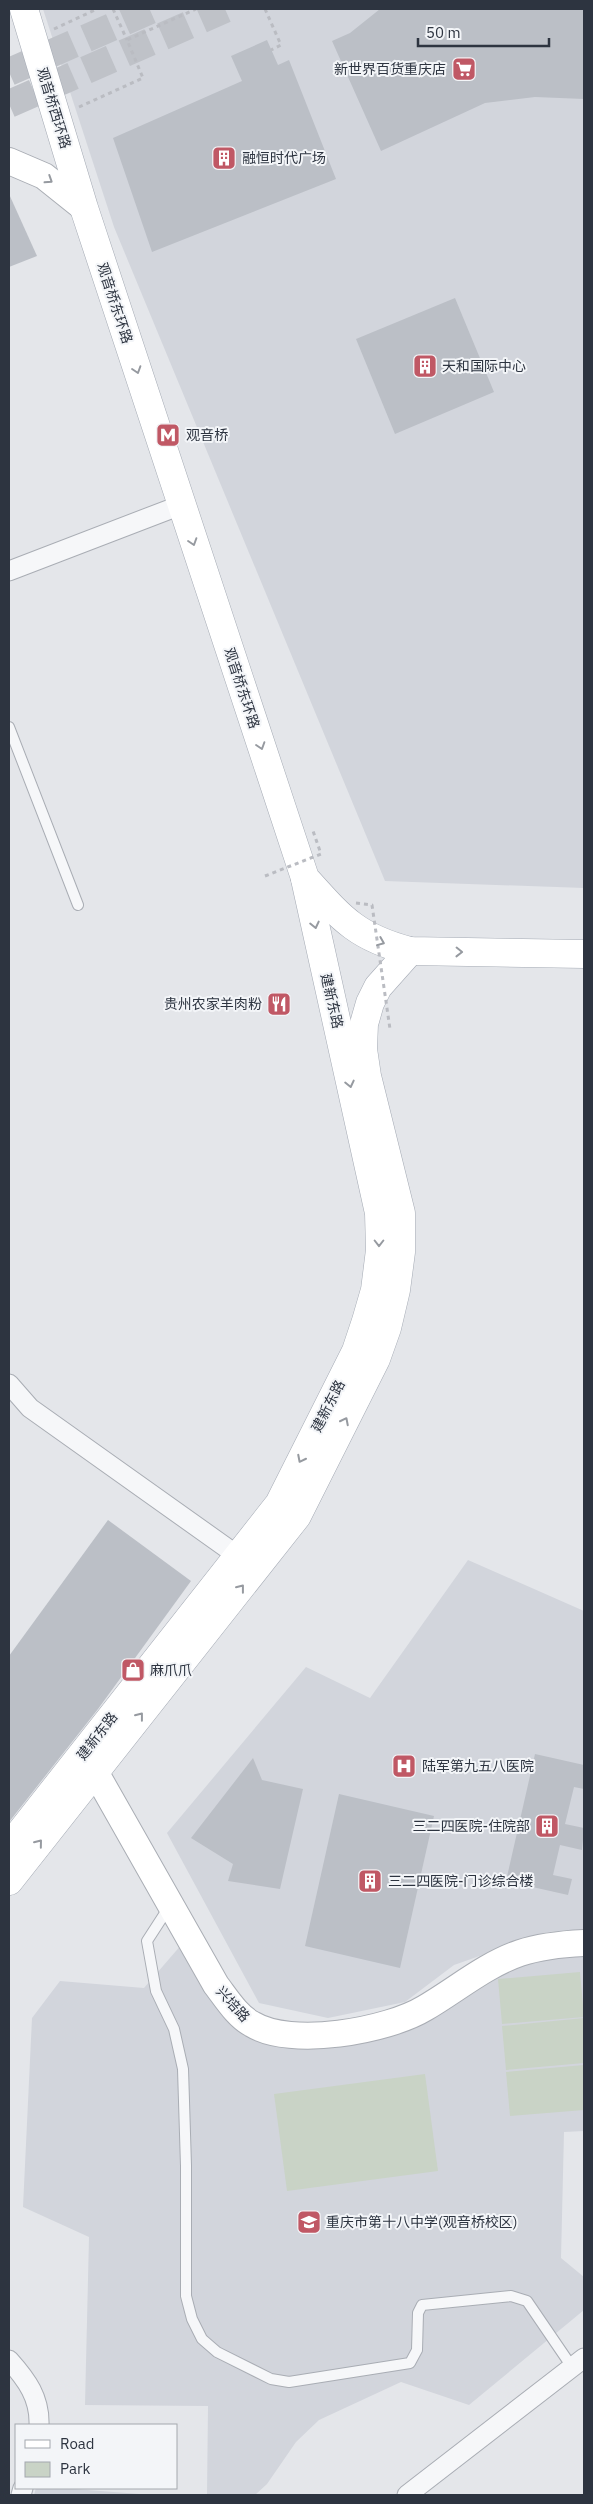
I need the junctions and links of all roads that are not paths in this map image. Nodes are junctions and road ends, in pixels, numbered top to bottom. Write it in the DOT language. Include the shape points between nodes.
graph roads {
  1 [pos="24,9"];
  2 [pos="9,161"];
  3 [pos="84,208"];
  4 [pos="181,505"];
  5 [pos="9,571"];
  6 [pos="9,727"];
  7 [pos="304,878"];
  8 [pos="78,905"];
  9 [pos="410,950"];
  10 [pos="584,954"];
  11 [pos="9,1384"];
  12 [pos="238,1556"];
  13 [pos="90,1762"];
  14 [pos="9,1847"];
  15 [pos="9,1881"];
  16 [pos="170,1906"];
  17 [pos="584,1943"];
  18 [pos="9,2360"];
  19 [pos="578,2363"];
  20 [pos="39,2424"];
  21 [pos="407,2495"];
  1 -- 3 [label="main road, 观音桥西环路"];
  2 -- 3 [label="street, one-way" via="44,176"];
  3 -- 4 [label="main road, 观音桥东环路, one-way"];
  4 -- 5 [label="street"];
  4 -- 7 [label="main road, 观音桥东环路, one-way"];
  6 -- 8 [label="lane"];
  7 -- 9 [label="main road, 观音桥东环路, one-way" via="336,913 364,935"];
  7 -- 12 [label="main road, 建新东路, one-way" via="379,1213 380,1250 375,1290 356,1351 279,1504"];
  9 -- 10 [label="main road, 观音桥东环路, one-way"];
  13 -- 9 [label="main road, 建新东路, one-way" via="298,1516 376,1359 396,1290 401,1252 401,1212 367,1076 364,1024 378,987"];
  11 -- 12 [label="street" via="30,1408"];
  12 -- 13 [label="main road, 建新东路"];
  13 -- 14 [label="main road, 建新东路"];
  15 -- 13 [label="main road, 建新东路, one-way"];
  13 -- 16 [label="street, 兴培路"];
  16 -- 17 [label="street, 兴培路" via="216,1985 232,2006 251,2024 272,2033 297,2037 370,2029 398,2022 485,1969 520,1953 555,1944"];
  16 -- 19 [label="lane" via="147,1941 156,1991 174,2029 183,2069 186,2296 202,2339 217,2352 272,2379 290,2382 410,2363 416,2350 418,2313 422,2305 511,2296 527,2301"];
  18 -- 20 [label="street" via="37,2401"];
  19 -- 21 [label="street"];
}
